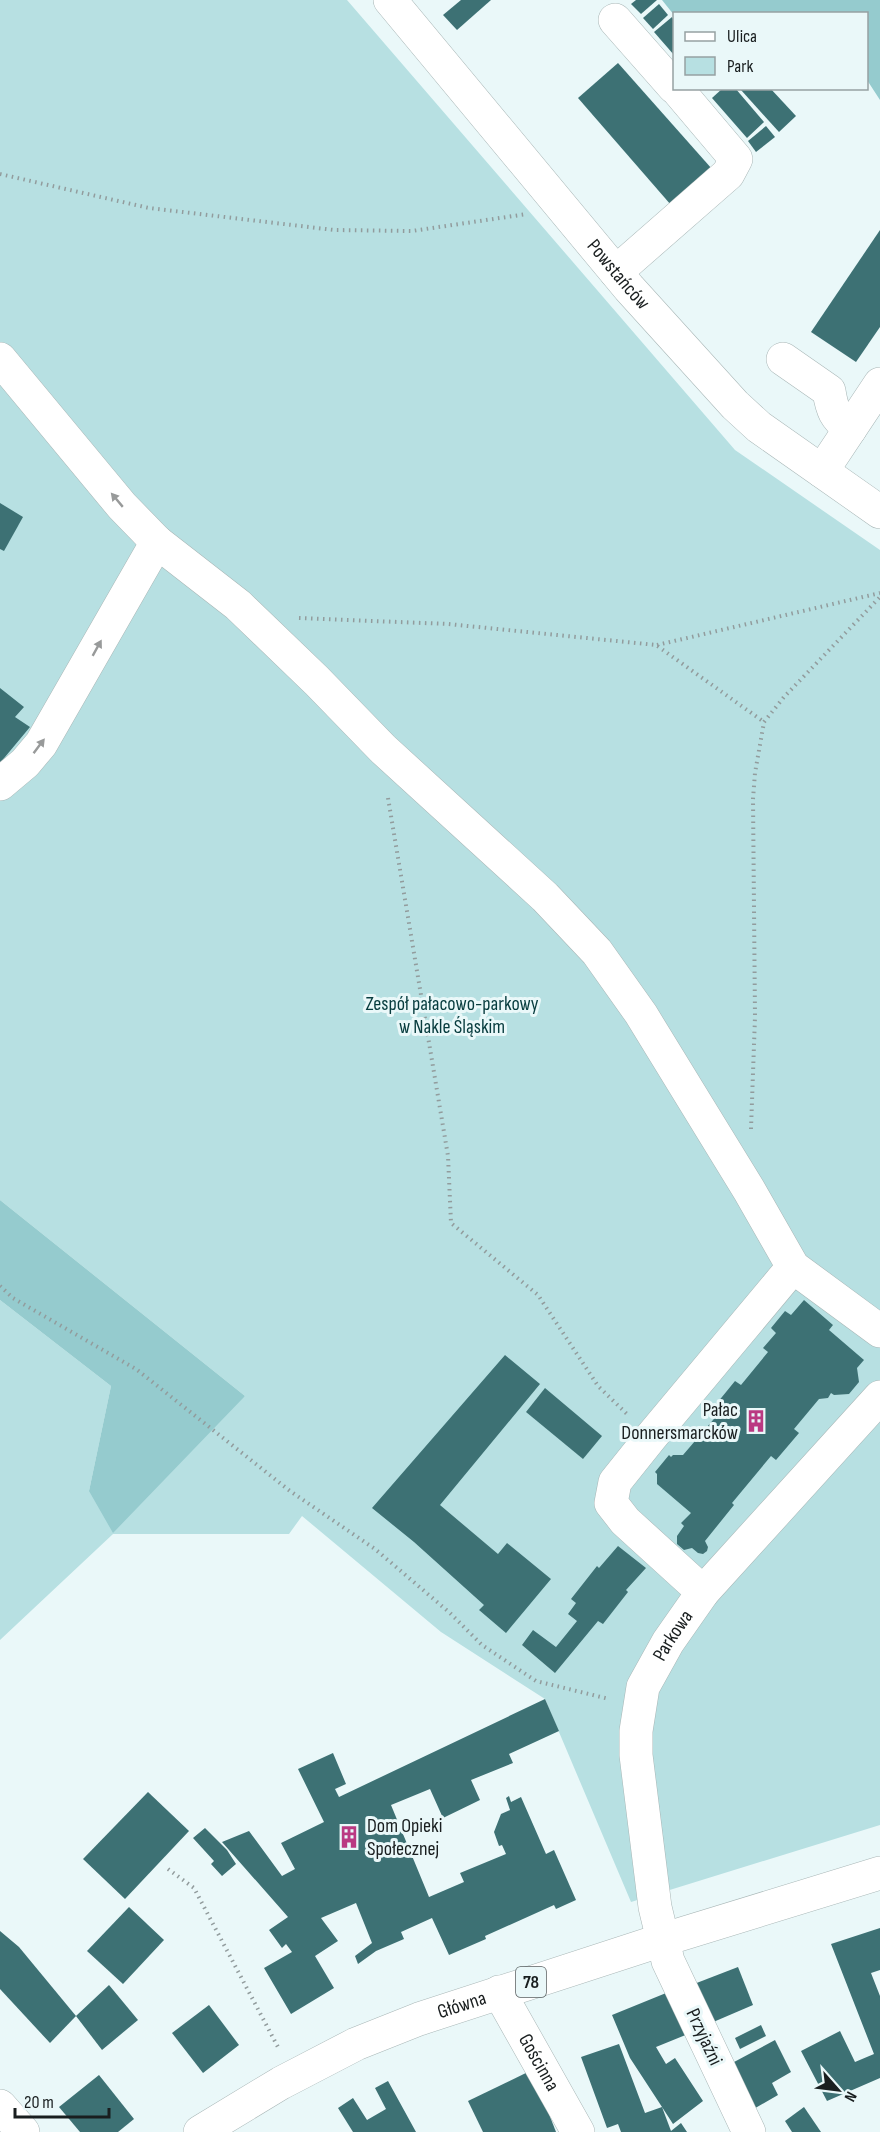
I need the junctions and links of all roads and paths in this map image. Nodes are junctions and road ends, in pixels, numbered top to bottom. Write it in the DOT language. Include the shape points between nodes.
graph roads {
  1 [pos="390,0"];
  2 [pos="615,20"];
  3 [pos="673,86"];
  4 [pos="677,90"];
  5 [pos="0,174"];
  6 [pos="552,195"];
  7 [pos="616,272"];
  8 [pos="783,359"];
  9 [pos="0,360"];
  10 [pos="869,409"];
  11 [pos="822,471"];
  12 [pos="880,512"];
  13 [pos="157,542"];
  14 [pos="880,595"];
  15 [pos="250,616"];
  16 [pos="656,645"];
  17 [pos="764,722"];
  18 [pos="0,784"];
  19 [pos="388,798"];
  20 [pos="751,1132"];
  21 [pos="793,1267"];
  22 [pos="0,1286"];
  23 [pos="880,1331"];
  24 [pos="880,1397"];
  25 [pos="651,1437"];
  26 [pos="703,1592"];
  27 [pos="640,1704"];
  28 [pos="168,1869"];
  29 [pos="880,1873"];
  30 [pos="662,1940"];
  31 [pos="499,1992"];
  32 [pos="294,2077"];
  33 [pos="0,2106"];
  34 [pos="24,2132"];
  35 [pos="200,2132"];
  36 [pos="578,2132"];
  37 [pos="749,2132"];
  1 -- 6 [label="street, Powstańców"];
  2 -- 3 [label="street"];
  4 -- 7 [label="street" via="736,159 728,174"];
  5 -- 6 [label="path" via="148,208 334,230 412,231 531,213"];
  6 -- 7 [label="street, Powstańców"];
  7 -- 11 [label="street, Powstańców" via="735,405 759,427"];
  8 -- 10 [label="street" via="829,391 839,420"];
  13 -- 9 [label="street, one-way" via="122,507"];
  10 -- 11 [label="street"];
  11 -- 12 [label="street, Powstańców"];
  13 -- 15 [label="street"];
  18 -- 13 [label="street, one-way" via="41,744"];
  14 -- 16 [label="path"];
  14 -- 17 [label="path"];
  15 -- 16 [label="path" via="448,624"];
  15 -- 21 [label="street" via="383,749 545,897 597,952 641,1014"];
  16 -- 17 [label="path"];
  17 -- 20 [label="path" via="753,799 755,1017"];
  19 -- 25 [label="path" via="447,1156 451,1223 538,1295 598,1386"];
  21 -- 23 [label="street"];
  21 -- 25 [label="street"];
  22 -- 27 [label="path" via="13,1298 136,1369 290,1491 375,1549 482,1645 536,1681"];
  24 -- 26 [label="street, Parkowa"];
  25 -- 26 [label="street" via="615,1482 611,1503 625,1521"];
  26 -- 27 [label="street, Parkowa" via="654,1664"];
  27 -- 30 [label="street, Parkowa" via="636,1755"];
  28 -- 32 [label="path" via="195,1888"];
  29 -- 30 [label="street, Główna / 78"];
  30 -- 31 [label="street, Główna / 78"];
  30 -- 37 [label="street, Przyjaźni" via="668,1961"];
  31 -- 32 [label="street, Główna / 78" via="356,2044"];
  31 -- 36 [label="street, Gościnna"];
  32 -- 35 [label="street, Główna / 78"];
  33 -- 34 [label="street"];
}
